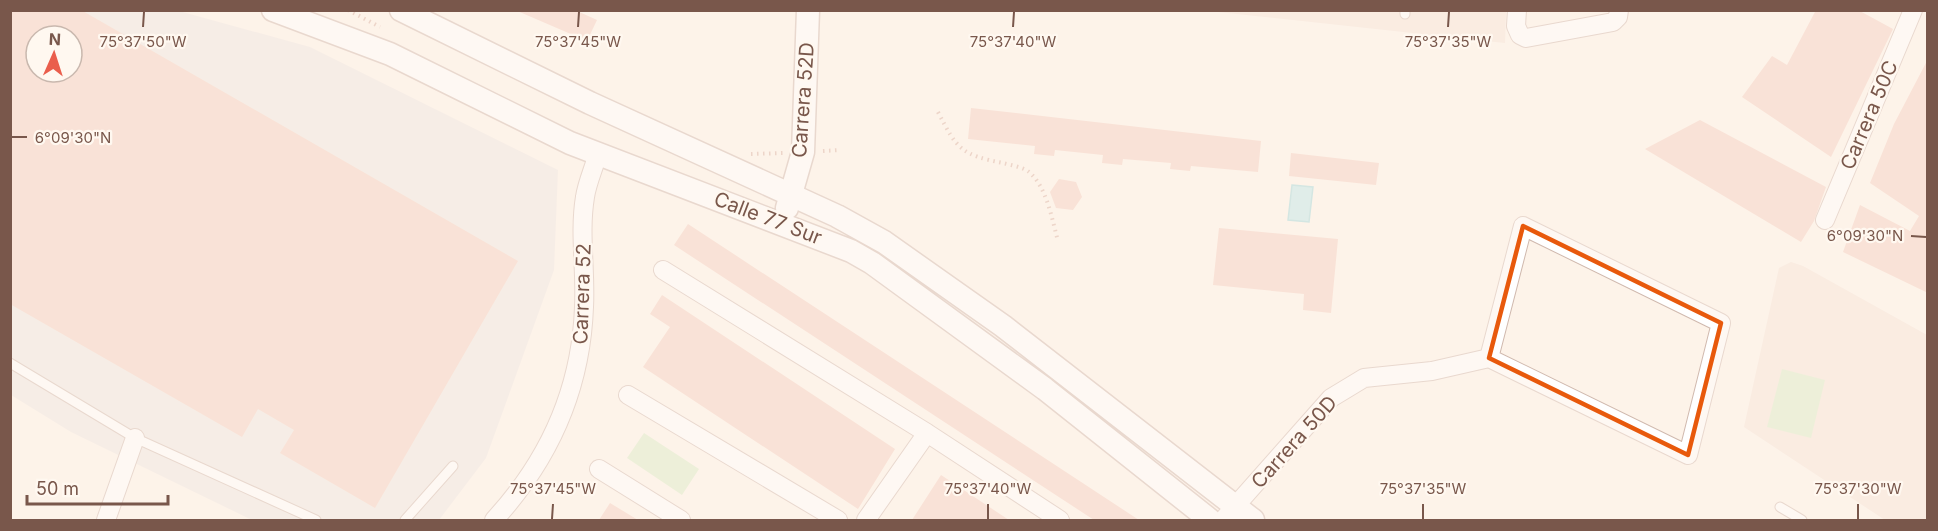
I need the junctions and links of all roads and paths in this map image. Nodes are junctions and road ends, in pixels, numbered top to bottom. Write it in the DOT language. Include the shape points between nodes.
graph roads {
  1 [pos="273,10"];
  2 [pos="401,10"];
  3 [pos="808,10"];
  4 [pos="1518,10"];
  5 [pos="1620,10"];
  6 [pos="1913,10"];
  7 [pos="938,112"];
  8 [pos="597,153"];
  9 [pos="791,196"];
  10 [pos="1825,220"];
  11 [pos="782,223"];
  12 [pos="1058,241"];
  13 [pos="663,270"];
  14 [pos="1489,358"];
  15 [pos="10,363"];
  16 [pos="628,395"];
  17 [pos="927,433"];
  18 [pos="135,438"];
  19 [pos="453,466"];
  20 [pos="599,469"];
  21 [pos="1780,507"];
  22 [pos="1237,516"];
  23 [pos="106,520"];
  24 [pos="316,520"];
  25 [pos="405,520"];
  26 [pos="494,520"];
  27 [pos="681,520"];
  28 [pos="838,520"];
  29 [pos="866,520"];
  30 [pos="1060,520"];
  31 [pos="1210,520"];
  32 [pos="1802,520"];
  1 -- 8 [label="street, Calle 77 Sur" via="390,54"];
  2 -- 9 [label="street, Calle 77 Sur"];
  3 -- 9 [label="street, Carrera 52D" via="803,152"];
  4 -- 5 [label="street" via="1516,26 1526,38 1613,22"];
  6 -- 10 [label="street, Carrera 50C"];
  7 -- 12 [label="path" via="961,150 1029,172 1042,192"];
  8 -- 11 [label="street, Calle 77 Sur"];
  8 -- 26 [label="street, Carrera 52" via="585,197 585,306 579,364 565,413 535,465"];
  9 -- 11 [label="street, Carrera 52D"];
  9 -- 22 [label="street, Calle 77 Sur" via="884,242 1003,326"];
  11 -- 31 [label="street, Calle 77 Sur" via="872,263 1045,389"];
  13 -- 17 [label="street"];
  14 -- 14 [label="street" via="1688,455 1721,323 1523,226"];
  14 -- 22 [label="street, Carrera 50D" via="1432,371 1364,378 1343,389 1330,398"];
  15 -- 18 [label="lane"];
  16 -- 28 [label="street"];
  17 -- 29 [label="street"];
  17 -- 30 [label="street"];
  18 -- 23 [label="street"];
  18 -- 24 [label="lane"];
  19 -- 25 [label="lane"];
  20 -- 27 [label="street"];
  21 -- 32 [label="lane"];
}
